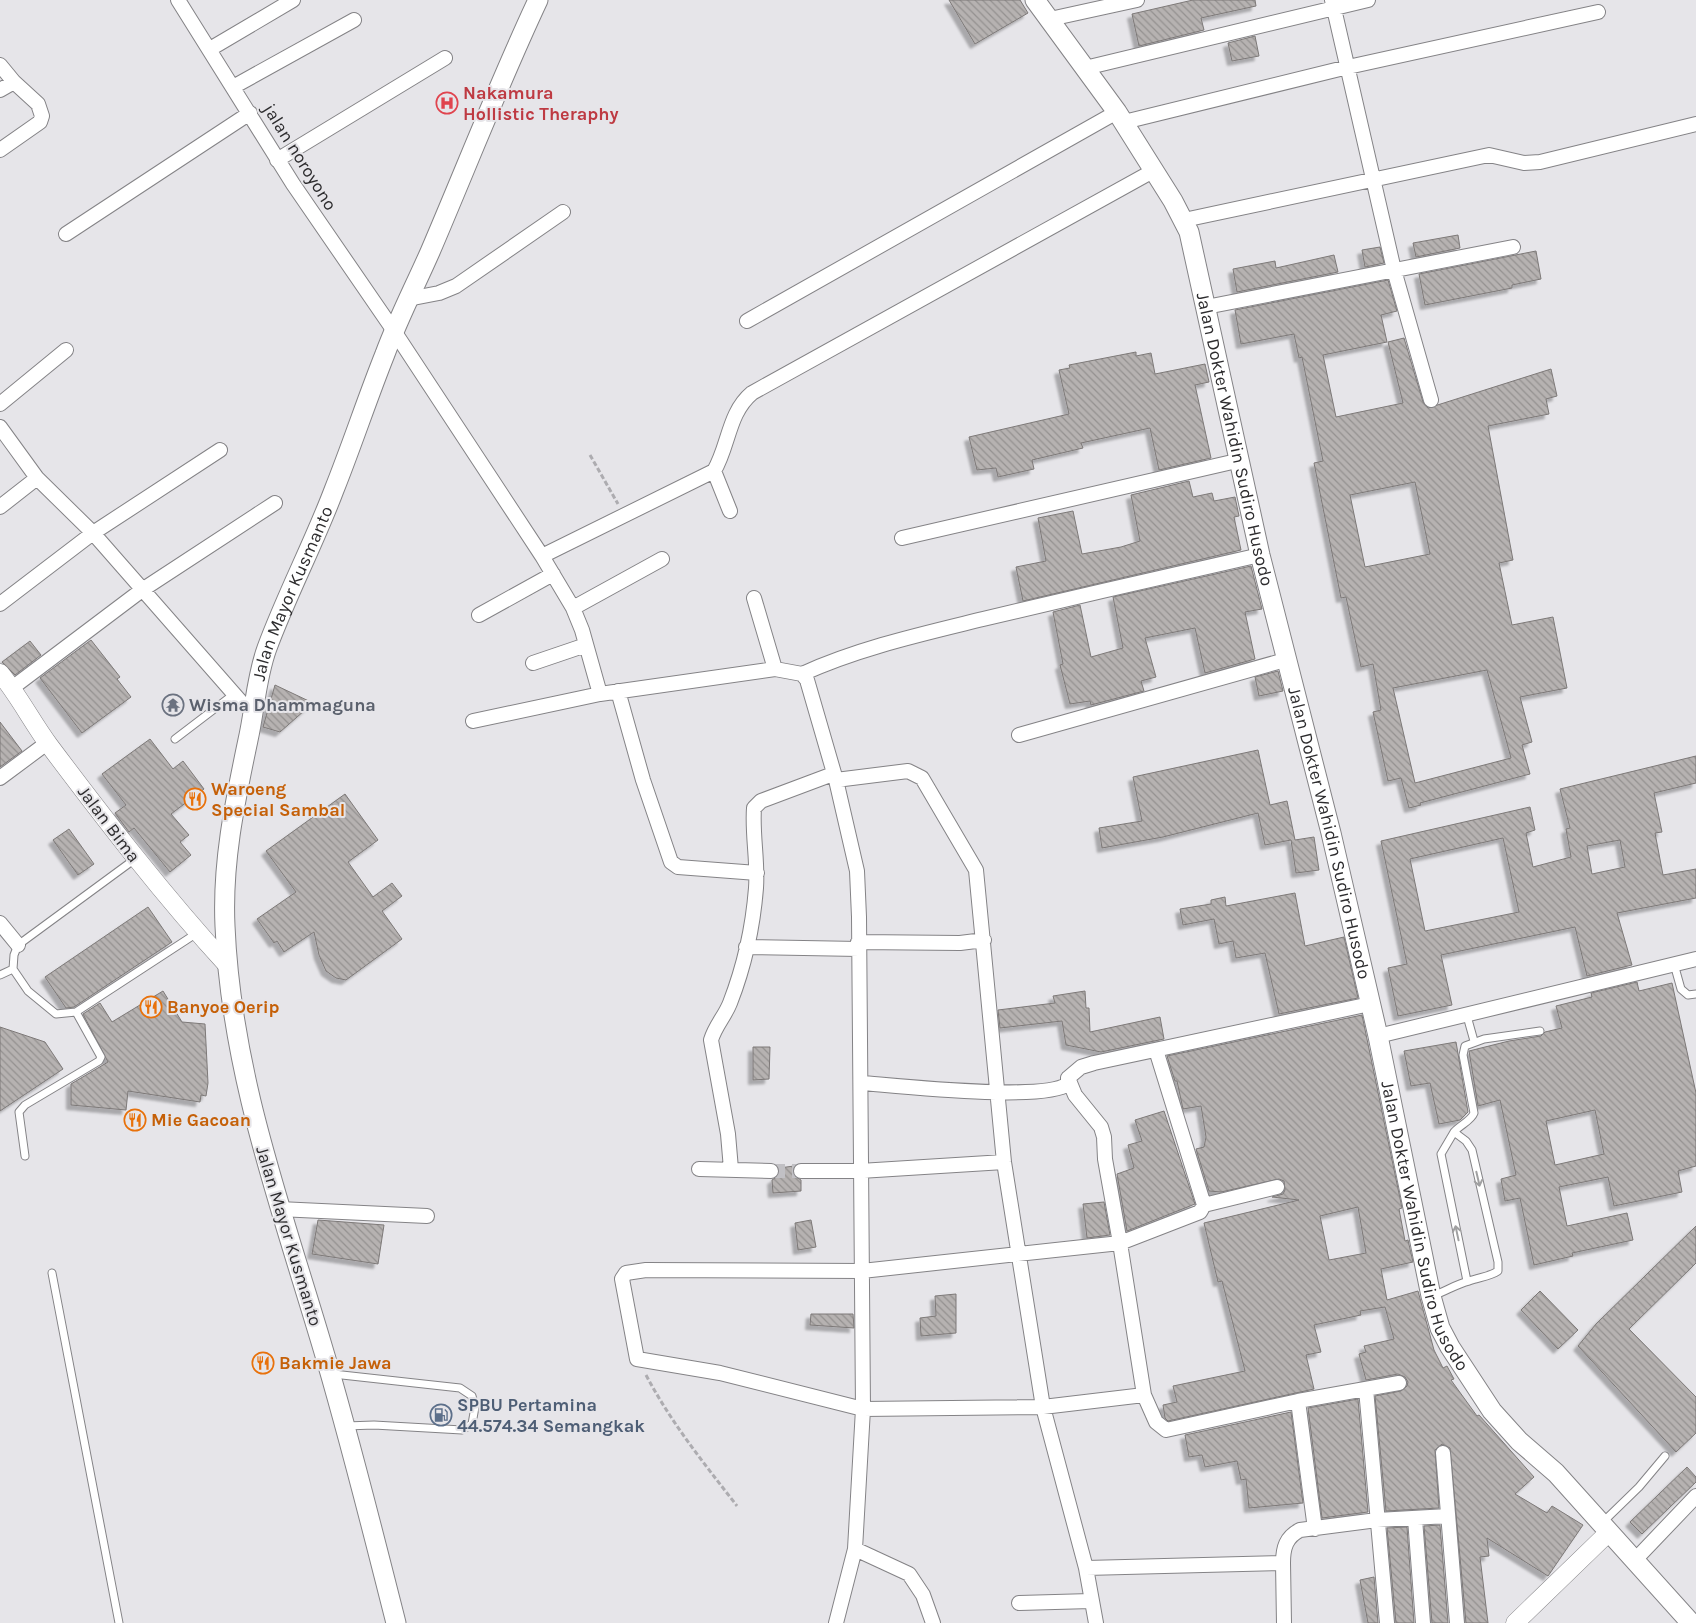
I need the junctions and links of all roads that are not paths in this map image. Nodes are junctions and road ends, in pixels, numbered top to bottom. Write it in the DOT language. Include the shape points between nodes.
graph roads {
  1 [pos="178,0"];
  2 [pos="292,0"];
  3 [pos="538,0"];
  4 [pos="1035,0"];
  5 [pos="1137,0"];
  6 [pos="1368,0"];
  7 [pos="1334,4"];
  8 [pos="1598,12"];
  9 [pos="1050,19"];
  10 [pos="354,20"];
  11 [pos="210,50"];
  12 [pos="445,58"];
  13 [pos="0,65"];
  14 [pos="1348,67"];
  15 [pos="1085,68"];
  16 [pos="14,82"];
  17 [pos="232,87"];
  18 [pos="0,90"];
  19 [pos="250,113"];
  20 [pos="1120,117"];
  21 [pos="1696,124"];
  22 [pos="0,150"];
  23 [pos="277,160"];
  24 [pos="1153,171"];
  25 [pos="1374,181"];
  26 [pos="563,212"];
  27 [pos="1184,220"];
  28 [pos="66,234"];
  29 [pos="1513,247"];
  30 [pos="1394,270"];
  31 [pos="408,299"];
  32 [pos="1206,307"];
  33 [pos="747,321"];
  34 [pos="394,331"];
  35 [pos="66,350"];
  36 [pos="1431,400"];
  37 [pos="0,404"];
  38 [pos="0,427"];
  39 [pos="220,450"];
  40 [pos="1241,460"];
  41 [pos="714,471"];
  42 [pos="37,478"];
  43 [pos="275,503"];
  44 [pos="0,507"];
  45 [pos="730,511"];
  46 [pos="93,532"];
  47 [pos="902,538"];
  48 [pos="1260,555"];
  49 [pos="542,556"];
  50 [pos="662,559"];
  51 [pos="553,574"];
  52 [pos="142,590"];
  53 [pos="754,598"];
  54 [pos="0,604"];
  55 [pos="573,608"];
  56 [pos="479,615"];
  57 [pos="586,645"];
  58 [pos="1285,660"];
  59 [pos="533,662"];
  60 [pos="775,669"];
  61 [pos="0,673"];
  62 [pos="802,674"];
  63 [pos="12,688"];
  64 [pos="618,691"];
  65 [pos="234,694"];
  66 [pos="600,694"];
  67 [pos="253,708"];
  68 [pos="473,721"];
  69 [pos="1019,735"];
  70 [pos="175,739"];
  71 [pos="47,743"];
  72 [pos="835,777"];
  73 [pos="0,778"];
  74 [pos="136,859"];
  75 [pos="757,873"];
  76 [pos="0,923"];
  77 [pos="198,933"];
  78 [pos="984,940"];
  79 [pos="18,945"];
  80 [pos="858,946"];
  81 [pos="746,947"];
  82 [pos="1696,958"];
  83 [pos="1674,964"];
  84 [pos="228,966"];
  85 [pos="13,969"];
  86 [pos="0,975"];
  87 [pos="1696,994"];
  88 [pos="1370,1004"];
  89 [pos="76,1012"];
  90 [pos="1467,1016"];
  91 [pos="1540,1031"];
  92 [pos="1378,1036"];
  93 [pos="1474,1041"];
  94 [pos="1156,1050"];
  95 [pos="1068,1078"];
  96 [pos="862,1083"];
  97 [pos="996,1092"];
  98 [pos="1454,1132"];
  99 [pos="24,1156"];
  100 [pos="1004,1162"];
  101 [pos="699,1169"];
  102 [pos="731,1169"];
  103 [pos="771,1171"];
  104 [pos="801,1171"];
  105 [pos="860,1171"];
  106 [pos="1277,1187"];
  107 [pos="1204,1205"];
  108 [pos="279,1209"];
  109 [pos="427,1216"];
  110 [pos="1120,1243"];
  111 [pos="1020,1255"];
  112 [pos="862,1271"];
  113 [pos="52,1273"];
  114 [pos="1467,1281"];
  115 [pos="1431,1296"];
  116 [pos="330,1374"];
  117 [pos="1399,1383"];
  118 [pos="1366,1389"];
  119 [pos="1144,1395"];
  120 [pos="1298,1401"];
  121 [pos="1043,1407"];
  122 [pos="863,1409"];
  123 [pos="346,1426"];
  124 [pos="1443,1453"];
  125 [pos="1665,1456"];
  126 [pos="1696,1496"];
  127 [pos="1448,1516"];
  128 [pos="1415,1519"];
  129 [pos="1377,1520"];
  130 [pos="1315,1529"];
  131 [pos="1604,1529"];
  132 [pos="854,1555"];
  133 [pos="1634,1561"];
  134 [pos="1282,1563"];
  135 [pos="1086,1568"];
  136 [pos="1091,1601"];
  137 [pos="1019,1603"];
  138 [pos="119,1623"];
  139 [pos="396,1623"];
  140 [pos="836,1623"];
  141 [pos="934,1623"];
  142 [pos="1096,1623"];
  143 [pos="1284,1623"];
  144 [pos="1387,1623"];
  145 [pos="1423,1623"];
  146 [pos="1456,1623"];
  147 [pos="1515,1623"];
  148 [pos="1692,1623"];
  1 -- 11 [label="street, jalan noroyono"];
  2 -- 11 [label="street"];
  3 -- 31 [label="main road, Jalan Mayor Kusmanto" via="500,80"];
  4 -- 9 [label="main road, Jalan Dokter Wahidin Sudiro Husodo"];
  5 -- 9 [label="street"];
  6 -- 7 [label="street"];
  7 -- 14 [label="street"];
  7 -- 15 [label="street"];
  8 -- 14 [label="street"];
  9 -- 15 [label="main road, Jalan Dokter Wahidin Sudiro Husodo"];
  10 -- 17 [label="street"];
  11 -- 17 [label="street, jalan noroyono"];
  12 -- 23 [label="street"];
  13 -- 16 [label="street"];
  14 -- 20 [label="street"];
  14 -- 25 [label="street"];
  15 -- 20 [label="main road, Jalan Dokter Wahidin Sudiro Husodo"];
  16 -- 18 [label="street"];
  16 -- 22 [label="street" via="38,104 42,116 40,122"];
  17 -- 19 [label="street, jalan noroyono"];
  19 -- 23 [label="street, jalan noroyono"];
  19 -- 28 [label="street"];
  20 -- 24 [label="main road, Jalan Dokter Wahidin Sudiro Husodo"];
  20 -- 33 [label="street"];
  21 -- 25 [label="street" via="1553,159 1524,163 1495,156"];
  23 -- 34 [label="street, jalan noroyono"];
  24 -- 27 [label="main road, Jalan Dokter Wahidin Sudiro Husodo"];
  24 -- 41 [label="street" via="752,393 742,401"];
  25 -- 27 [label="street"];
  25 -- 30 [label="street"];
  26 -- 31 [label="street" via="456,286"];
  27 -- 32 [label="main road, Jalan Dokter Wahidin Sudiro Husodo"];
  29 -- 30 [label="street"];
  30 -- 32 [label="street"];
  30 -- 36 [label="street"];
  31 -- 34 [label="main road, Jalan Mayor Kusmanto"];
  32 -- 40 [label="main road, Jalan Dokter Wahidin Sudiro Husodo"];
  34 -- 49 [label="street, jalan noroyono"];
  34 -- 67 [label="main road, Jalan Mayor Kusmanto" via="334,492 268,645 258,676"];
  35 -- 37 [label="street"];
  38 -- 42 [label="street"];
  39 -- 46 [label="street"];
  40 -- 47 [label="street"];
  40 -- 48 [label="main road, Jalan Dokter Wahidin Sudiro Husodo"];
  41 -- 45 [label="street"];
  41 -- 49 [label="street"];
  42 -- 44 [label="street"];
  42 -- 46 [label="street"];
  43 -- 52 [label="street"];
  46 -- 52 [label="street"];
  46 -- 54 [label="street"];
  48 -- 58 [label="main road, Jalan Dokter Wahidin Sudiro Husodo"];
  48 -- 62 [label="street" via="919,635 830,661"];
  49 -- 51 [label="street, jalan noroyono"];
  50 -- 55 [label="street"];
  51 -- 55 [label="street, jalan noroyono"];
  51 -- 56 [label="street"];
  52 -- 63 [label="street"];
  52 -- 65 [label="street"];
  53 -- 60 [label="street"];
  55 -- 57 [label="street, jalan noroyono"];
  57 -- 59 [label="street"];
  57 -- 66 [label="street, jalan noroyono"];
  58 -- 69 [label="street"];
  58 -- 88 [label="main road, Jalan Dokter Wahidin Sudiro Husodo" via="1331,833"];
  60 -- 62 [label="street"];
  60 -- 64 [label="street"];
  61 -- 63 [label="street, Jalan Bima"];
  62 -- 72 [label="street" via="807,680"];
  63 -- 71 [label="street, Jalan Bima"];
  64 -- 66 [label="street"];
  64 -- 75 [label="street" via="671,862 678,867"];
  65 -- 67 [label="street"];
  65 -- 70 [label="lane"];
  66 -- 68 [label="street"];
  67 -- 84 [label="main road, Jalan Mayor Kusmanto" via="227,853 224,925"];
  71 -- 73 [label="street"];
  71 -- 74 [label="street, Jalan Bima"];
  72 -- 75 [label="street" via="761,801 754,808"];
  72 -- 78 [label="street" via="908,770 922,778 976,870"];
  72 -- 80 [label="street" via="857,871"];
  74 -- 77 [label="street, Jalan Bima"];
  74 -- 79 [label="lane"];
  75 -- 81 [label="street"];
  76 -- 79 [label="street"];
  77 -- 84 [label="street, Jalan Bima"];
  77 -- 89 [label="lane"];
  78 -- 80 [label="street"];
  78 -- 97 [label="street"];
  79 -- 85 [label="lane"];
  80 -- 81 [label="street"];
  80 -- 96 [label="street"];
  81 -- 102 [label="street" via="729,1004 711,1040"];
  82 -- 83 [label="street"];
  83 -- 87 [label="lane" via="1682,991 1688,995"];
  83 -- 90 [label="street"];
  84 -- 108 [label="main road, Jalan Mayor Kusmanto" via="245,1079"];
  85 -- 86 [label="lane"];
  85 -- 89 [label="lane" via="28,991 56,1014"];
  88 -- 92 [label="main road, Jalan Dokter Wahidin Sudiro Husodo"];
  88 -- 94 [label="street"];
  89 -- 99 [label="lane" via="101,1057 25,1105 20,1112"];
  90 -- 92 [label="street"];
  90 -- 93 [label="lane"];
  91 -- 93 [label="lane"];
  92 -- 115 [label="main road, Jalan Dokter Wahidin Sudiro Husodo"];
  93 -- 98 [label="lane" via="1463,1050 1474,1113"];
  94 -- 95 [label="street" via="1081,1067"];
  94 -- 107 [label="street"];
  95 -- 97 [label="street" via="1068,1084 1060,1089"];
  95 -- 110 [label="street" via="1075,1095 1104,1137"];
  96 -- 97 [label="street"];
  96 -- 105 [label="street"];
  97 -- 100 [label="street"];
  114 -- 98 [label="lane, one-way" via="1441,1154"];
  98 -- 114 [label="lane, one-way" via="1472,1150 1498,1262 1498,1271 1492,1275"];
  100 -- 105 [label="street"];
  100 -- 111 [label="street"];
  101 -- 102 [label="street"];
  102 -- 103 [label="street"];
  104 -- 105 [label="street"];
  105 -- 112 [label="street"];
  106 -- 107 [label="street"];
  107 -- 110 [label="street" via="1200,1212"];
  108 -- 109 [label="street"];
  108 -- 116 [label="main road, Jalan Mayor Kusmanto"];
  110 -- 111 [label="street"];
  110 -- 119 [label="street"];
  111 -- 112 [label="street"];
  111 -- 121 [label="street"];
  112 -- 122 [label="street"];
  112 -- 122 [label="street" via="646,1270 626,1273 622,1279 637,1359 720,1373"];
  113 -- 138 [label="lane"];
  114 -- 115 [label="lane" via="1452,1290"];
  115 -- 131 [label="main road, Jalan Dokter Wahidin Sudiro Husodo" via="1440,1328 1450,1347 1492,1411 1556,1474"];
  116 -- 123 [label="main road, Jalan Mayor Kusmanto"];
  116 -- 123 [label="lane" via="460,1388 472,1396 475,1407 472,1424 462,1430"];
  117 -- 118 [label="street"];
  118 -- 120 [label="street"];
  118 -- 129 [label="street"];
  119 -- 120 [label="street" via="1156,1422 1166,1430"];
  119 -- 121 [label="street"];
  120 -- 130 [label="street"];
  121 -- 122 [label="street"];
  121 -- 135 [label="street"];
  122 -- 132 [label="street"];
  123 -- 139 [label="main road, Jalan Mayor Kusmanto"];
  124 -- 127 [label="street"];
  125 -- 131 [label="lane"];
  126 -- 133 [label="street"];
  127 -- 128 [label="street"];
  127 -- 146 [label="street"];
  128 -- 129 [label="street"];
  128 -- 145 [label="street"];
  129 -- 130 [label="street"];
  129 -- 144 [label="street"];
  130 -- 134 [label="street" via="1300,1530 1291,1535 1283,1551"];
  131 -- 133 [label="main road, Jalan Dokter Wahidin Sudiro Husodo"];
  131 -- 147 [label="street"];
  132 -- 140 [label="street"];
  132 -- 141 [label="street" via="909,1574 924,1595"];
  133 -- 148 [label="main road, Jalan Dokter Wahidin Sudiro Husodo"];
  134 -- 135 [label="street"];
  134 -- 143 [label="street"];
  135 -- 136 [label="street"];
  136 -- 137 [label="street"];
  136 -- 142 [label="street"];
}
